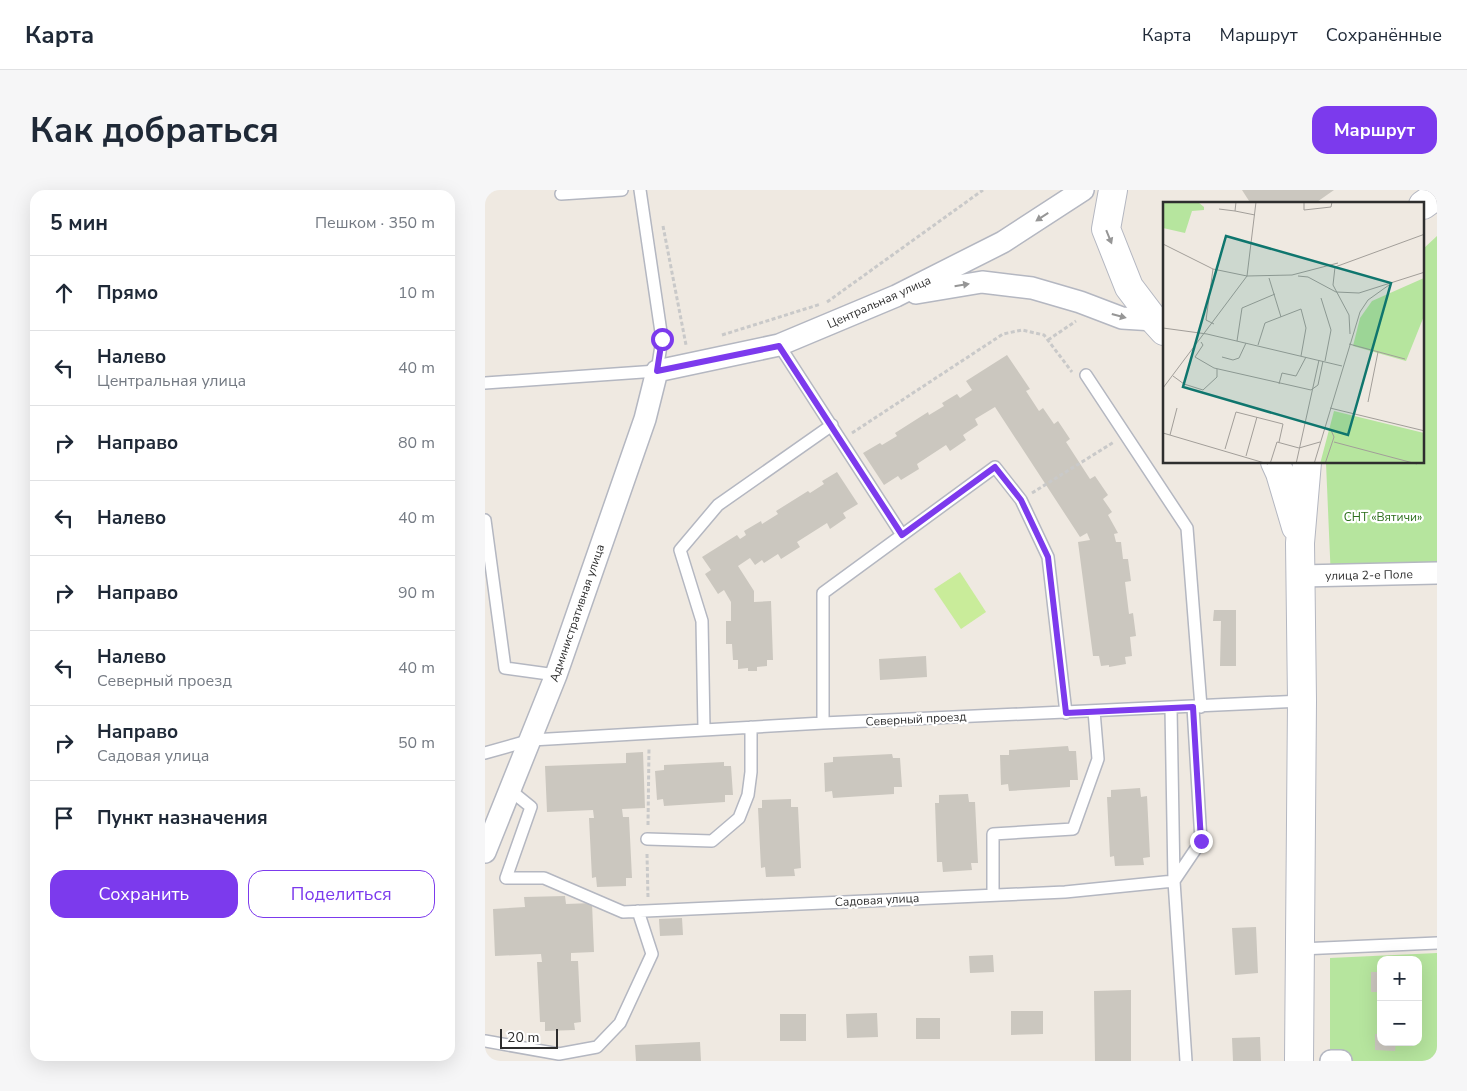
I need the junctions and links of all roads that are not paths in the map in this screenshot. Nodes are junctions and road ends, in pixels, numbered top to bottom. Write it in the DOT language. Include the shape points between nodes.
graph roads {
  1 [pos="622,190"];
  2 [pos="640,190"];
  3 [pos="1083,190"];
  4 [pos="1113,190"];
  5 [pos="561,194"];
  6 [pos="896,296"];
  7 [pos="1161,323"];
  8 [pos="779,346"];
  9 [pos="657,371"];
  10 [pos="1086,375"];
  11 [pos="485,383"];
  12 [pos="832,425"];
  13 [pos="1276,464"];
  14 [pos="1307,464"];
  15 [pos="485,520"];
  16 [pos="902,535"];
  17 [pos="1300,543"];
  18 [pos="1437,573"];
  19 [pos="1301,576"];
  20 [pos="556,675"];
  21 [pos="1302,701"];
  22 [pos="1197,707"];
  23 [pos="1171,708"];
  24 [pos="1094,711"];
  25 [pos="1066,713"];
  26 [pos="823,723"];
  27 [pos="751,727"];
  28 [pos="705,729"];
  29 [pos="531,740"];
  30 [pos="485,754"];
  31 [pos="510,790"];
  32 [pos="647,839"];
  33 [pos="485,852"];
  34 [pos="1174,881"];
  35 [pos="993,894"];
  36 [pos="643,911"];
  37 [pos="1437,943"];
  38 [pos="1300,949"];
  39 [pos="485,1041"];
  40 [pos="1186,1061"];
  41 [pos="1299,1061"];
  42 [pos="1331,1061"];
  43 [pos="1341,1061"];
  1 -- 5 [label="lane"];
  2 -- 9 [label="lane" via="662,339"];
  3 -- 6 [label="street, Центральная улица, one-way" via="1003,242"];
  4 -- 7 [label="main road, one-way" via="1106,229 1129,287"];
  6 -- 7 [label="street, one-way" via="983,282 1033,288 1122,318"];
  6 -- 8 [label="street, Центральная улица"];
  8 -- 9 [label="street, Центральная улица"];
  8 -- 12 [label="lane"];
  9 -- 11 [label="lane"];
  9 -- 20 [label="street, Административная улица" via="645,419"];
  10 -- 22 [label="lane" via="1187,528"];
  12 -- 16 [label="lane"];
  12 -- 28 [label="lane" via="718,505 680,550 702,621"];
  13 -- 17 [label="main road"];
  14 -- 17 [label="main road"];
  15 -- 20 [label="lane" via="505,668"];
  16 -- 25 [label="lane" via="995,467 1021,500 1048,557"];
  16 -- 26 [label="lane" via="823,593"];
  17 -- 19 [label="main road"];
  18 -- 19 [label="street, улица 2-е Поле"];
  19 -- 21 [label="main road"];
  20 -- 29 [label="street, Административная улица"];
  21 -- 22 [label="lane, Северный проезд"];
  21 -- 38 [label="main road"];
  22 -- 23 [label="lane, Северный проезд"];
  22 -- 34 [label="lane" via="1201,841"];
  23 -- 24 [label="lane, Северный проезд"];
  23 -- 34 [label="lane"];
  24 -- 25 [label="lane, Северный проезд"];
  24 -- 35 [label="lane" via="1098,759 1073,828 993,834"];
  25 -- 26 [label="lane, Северный проезд"];
  26 -- 27 [label="lane, Северный проезд"];
  27 -- 28 [label="lane, Северный проезд"];
  27 -- 32 [label="lane" via="751,772 739,818 712,841"];
  28 -- 29 [label="lane, Северный проезд"];
  29 -- 30 [label="lane, Северный проезд"];
  29 -- 31 [label="street, Административная улица"];
  31 -- 33 [label="street, Административная улица"];
  31 -- 36 [label="lane, Садовая улица" via="531,807 506,878 544,878 623,912"];
  34 -- 35 [label="lane, Садовая улица" via="1065,892"];
  34 -- 40 [label="lane"];
  35 -- 36 [label="lane, Садовая улица"];
  36 -- 39 [label="lane" via="652,954 620,1023 597,1047 559,1054"];
  37 -- 38 [label="lane"];
  38 -- 41 [label="main road"];
  42 -- 43 [label="street"];
}
